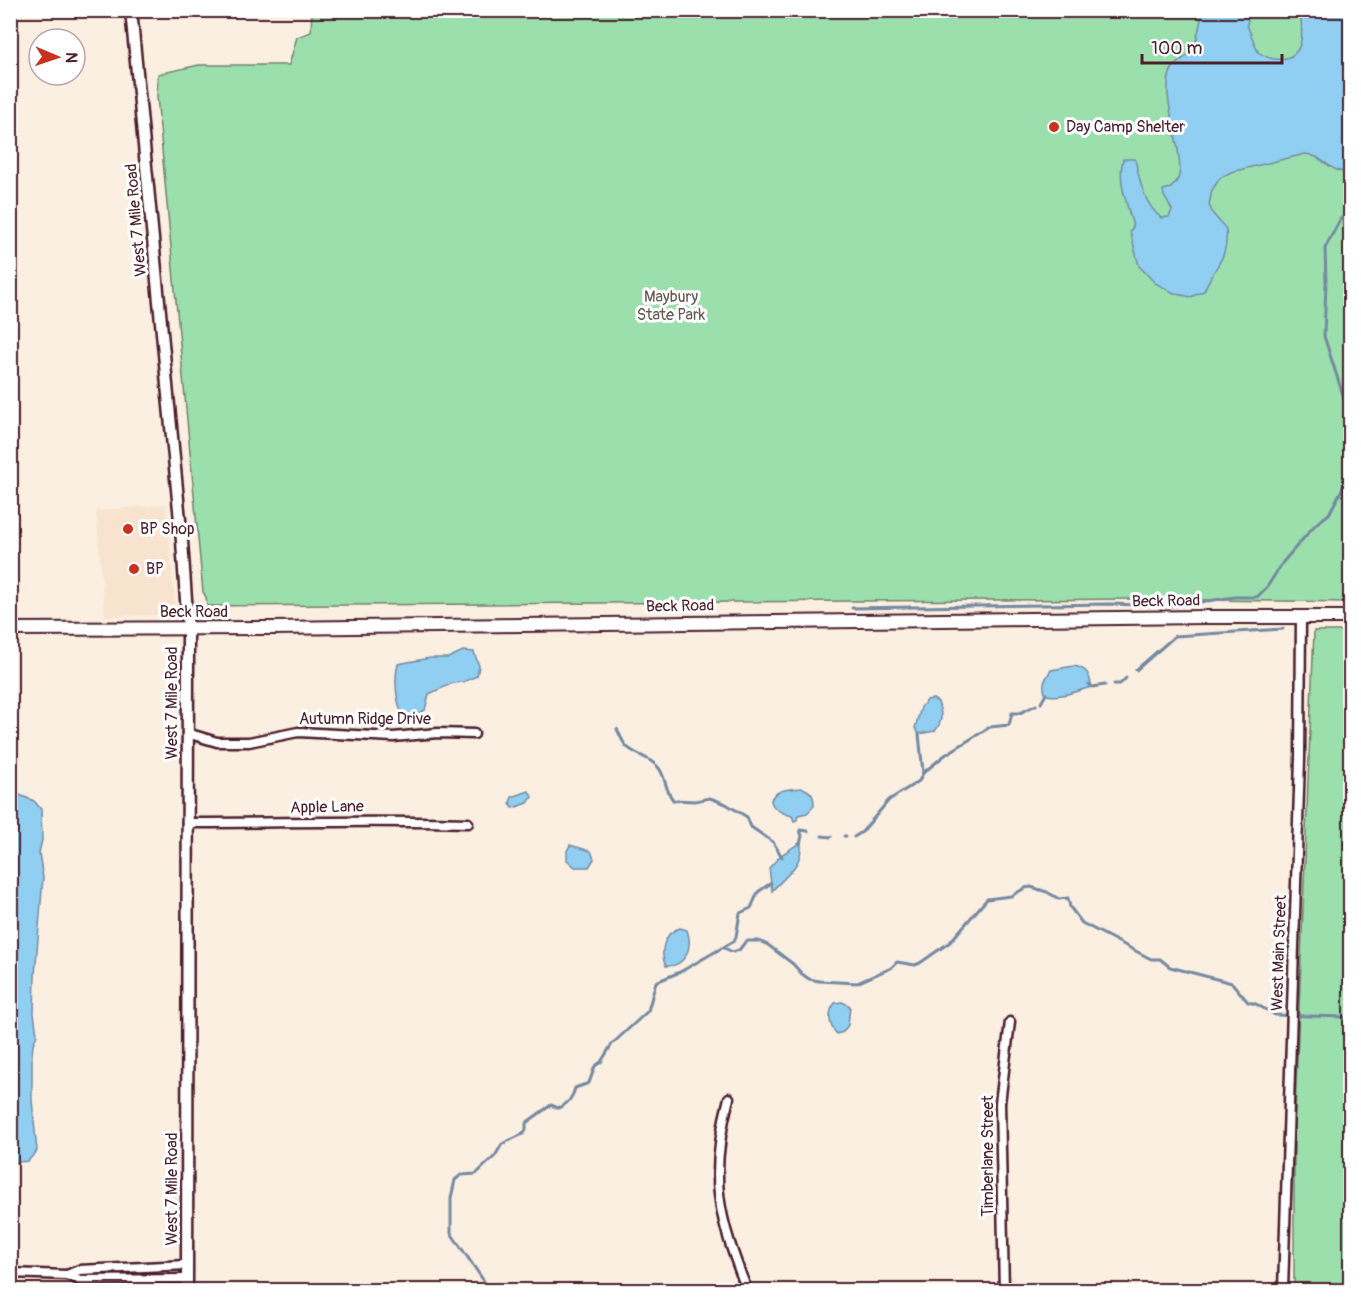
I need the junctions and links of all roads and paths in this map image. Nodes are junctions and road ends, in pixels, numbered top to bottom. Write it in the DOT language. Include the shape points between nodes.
graph roads {
  1 [pos="131,10"];
  2 [pos="1301,617"];
  3 [pos="1350,617"];
  4 [pos="10,629"];
  5 [pos="188,629"];
  6 [pos="187,733"];
  7 [pos="474,734"];
  8 [pos="187,823"];
  9 [pos="468,823"];
  10 [pos="1010,1022"];
  11 [pos="729,1098"];
  12 [pos="187,1265"];
  13 [pos="125,1268"];
  14 [pos="10,1273"];
  15 [pos="67,1275"];
  16 [pos="126,1280"];
  17 [pos="187,1285"];
  18 [pos="747,1290"];
  19 [pos="1004,1290"];
  20 [pos="1283,1290"];
  1 -- 5 [label="street, West 7 Mile Road"];
  2 -- 3 [label="main road, Beck Road"];
  2 -- 5 [label="main road, Beck Road"];
  2 -- 20 [label="street, West Main Street"];
  4 -- 5 [label="main road, Beck Road"];
  5 -- 6 [label="street, West 7 Mile Road"];
  6 -- 7 [label="street, Autumn Ridge Drive" via="217,742 249,742 298,732 393,737"];
  6 -- 8 [label="street, West 7 Mile Road"];
  8 -- 9 [label="street, Apple Lane"];
  8 -- 12 [label="street, West 7 Mile Road"];
  10 -- 19 [label="street, Timberlane Street" via="1000,1103"];
  11 -- 18 [label="street" via="720,1130 718,1194 725,1231"];
  12 -- 13 [label="street"];
  12 -- 17 [label="street, West 7 Mile Road"];
  13 -- 15 [label="street" via="79,1270"];
  13 -- 16 [label="street"];
  14 -- 15 [label="street"];
  15 -- 16 [label="street" via="79,1280"];
  16 -- 17 [label="street"];
}
